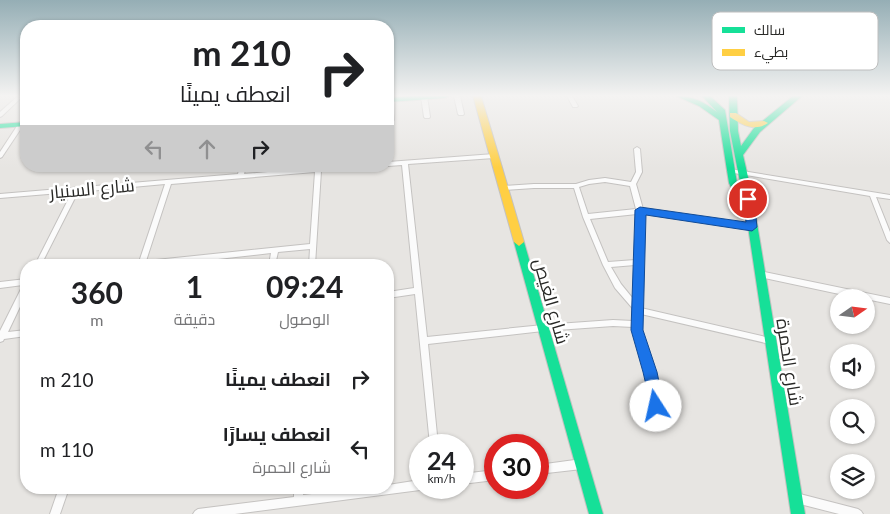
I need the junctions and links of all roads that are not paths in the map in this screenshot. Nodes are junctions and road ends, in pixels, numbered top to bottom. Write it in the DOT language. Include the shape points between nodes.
graph roads {
  1 [pos="484,120"];
  2 [pos="734,120"];
  3 [pos="741,120"];
  4 [pos="768,120"];
  5 [pos="724,122"];
  6 [pos="765,123"];
  7 [pos="20,124"];
  8 [pos="0,126"];
  9 [pos="20,129"];
  10 [pos="637,149"];
  11 [pos="739,154"];
  12 [pos="0,156"];
  13 [pos="494,156"];
  14 [pos="405,163"];
  15 [pos="394,164"];
  16 [pos="730,171"];
  17 [pos="242,172"];
  18 [pos="292,172"];
  19 [pos="318,172"];
  20 [pos="743,173"];
  21 [pos="241,176"];
  22 [pos="169,182"];
  23 [pos="633,184"];
  24 [pos="576,186"];
  25 [pos="504,188"];
  26 [pos="76,190"];
  27 [pos="872,194"];
  28 [pos="0,196"];
  29 [pos="890,197"];
  30 [pos="640,210"];
  31 [pos="750,215"];
  32 [pos="586,217"];
  33 [pos="752,227"];
  34 [pos="890,240"];
  35 [pos="314,246"];
  36 [pos="275,250"];
  37 [pos="216,256"];
  38 [pos="41,259"];
  39 [pos="143,259"];
  40 [pos="201,259"];
  41 [pos="213,259"];
  42 [pos="273,259"];
  43 [pos="313,259"];
  44 [pos="639,262"];
  45 [pos="606,265"];
  46 [pos="760,274"];
  47 [pos="20,282"];
  48 [pos="0,284"];
  49 [pos="418,291"];
  50 [pos="394,294"];
  51 [pos="20,299"];
  52 [pos="890,301"];
  53 [pos="638,310"];
  54 [pos="637,324"];
  55 [pos="543,328"];
  56 [pos="20,334"];
  57 [pos="1,338"];
  58 [pos="423,341"];
  59 [pos="770,341"];
  60 [pos="656,406"];
  61 [pos="433,434"];
  62 [pos="582,464"];
  63 [pos="549,468"];
  64 [pos="409,486"];
  65 [pos="394,488"];
  66 [pos="62,494"];
  67 [pos="299,494"];
  68 [pos="351,494"];
  69 [pos="796,498"];
  70 [pos="298,501"];
  71 [pos="55,514"];
  72 [pos="198,514"];
  73 [pos="596,514"];
  74 [pos="798,514"];
  75 [pos="858,514"];
  1 -- 13 [label="street, شارع الغيص"];
  2 -- 11 [label="street, شارع الحمرة"];
  3 -- 6 [label="street" via="748,125"];
  4 -- 6 [label="street"];
  5 -- 16 [label="street, شارع الحمرة"];
  6 -- 11 [label="street" via="747,139"];
  7 -- 8 [label="street"];
  9 -- 12 [label="street"];
  10 -- 23 [label="street" via="639,172"];
  11 -- 20 [label="street, شارع الحمرة"];
  13 -- 14 [label="street"];
  13 -- 25 [label="street, شارع الغيص"];
  14 -- 15 [label="street"];
  14 -- 49 [label="street"];
  16 -- 20 [label="street"];
  16 -- 31 [label="street, شارع الحمرة"];
  17 -- 21 [label="street"];
  18 -- 21 [label="street, شارع السنيار"];
  19 -- 35 [label="street"];
  20 -- 27 [label="street"];
  20 -- 31 [label="street, شارع الحمرة"];
  21 -- 22 [label="street, شارع السنيار"];
  22 -- 26 [label="street, شارع السنيار"];
  22 -- 39 [label="street"];
  23 -- 24 [label="street" via="605,180"];
  23 -- 30 [label="street"];
  24 -- 25 [label="street"];
  24 -- 32 [label="street"];
  25 -- 55 [label="street, شارع الغيص"];
  26 -- 28 [label="street, شارع السنيار"];
  26 -- 38 [label="street"];
  27 -- 29 [label="street"];
  27 -- 34 [label="street"];
  30 -- 32 [label="street"];
  30 -- 33 [label="street"];
  30 -- 44 [label="street"];
  31 -- 33 [label="street, شارع الحمرة"];
  32 -- 45 [label="street"];
  33 -- 46 [label="street, شارع الحمرة"];
  35 -- 36 [label="street"];
  35 -- 43 [label="street"];
  36 -- 37 [label="street"];
  36 -- 42 [label="street"];
  37 -- 40 [label="street"];
  37 -- 41 [label="street"];
  44 -- 45 [label="street"];
  44 -- 53 [label="street"];
  45 -- 53 [label="street"];
  46 -- 52 [label="street"];
  46 -- 59 [label="street, شارع الحمرة"];
  47 -- 48 [label="street"];
  49 -- 50 [label="street"];
  49 -- 58 [label="street"];
  51 -- 57 [label="street"];
  53 -- 54 [label="street"];
  53 -- 59 [label="street"];
  54 -- 55 [label="street"];
  54 -- 60 [label="street"];
  55 -- 58 [label="street"];
  55 -- 62 [label="street, شارع الغيص"];
  56 -- 57 [label="street"];
  58 -- 61 [label="street"];
  59 -- 69 [label="street, شارع الحمرة"];
  62 -- 63 [label="street"];
  62 -- 73 [label="street, شارع الغيص"];
  64 -- 65 [label="street"];
  66 -- 71 [label="street"];
  67 -- 70 [label="street"];
  68 -- 70 [label="street"];
  69 -- 74 [label="street, شارع الحمرة"];
  69 -- 75 [label="street"];
  70 -- 72 [label="street"];
}
